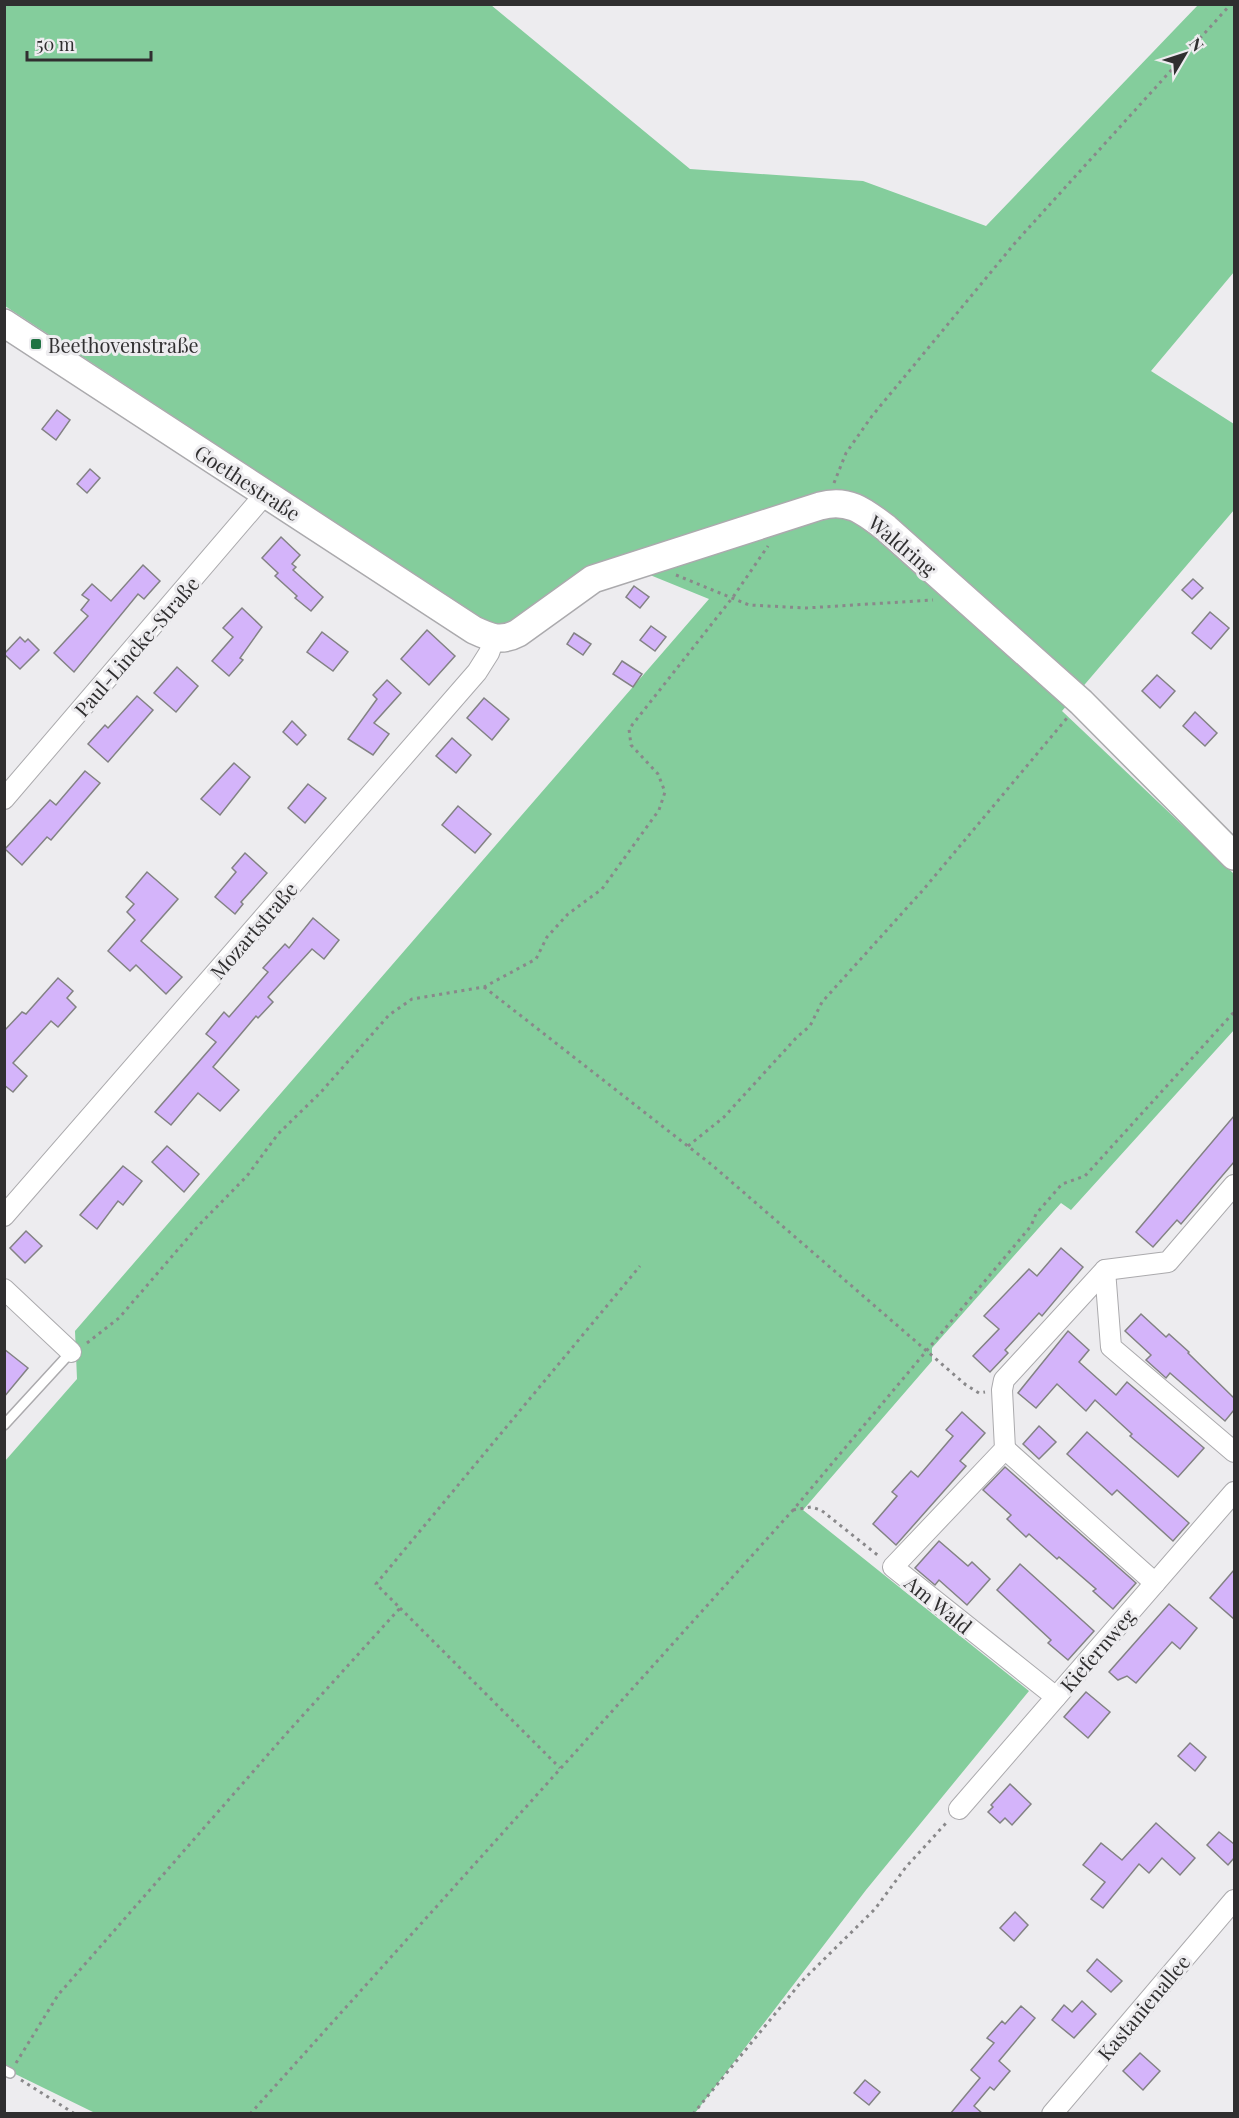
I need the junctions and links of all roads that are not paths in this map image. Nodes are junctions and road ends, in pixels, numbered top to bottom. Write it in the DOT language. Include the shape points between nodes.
graph roads {
  1 [pos="6,327"];
  2 [pos="266,493"];
  3 [pos="494,639"];
  4 [pos="4,799"];
  5 [pos="1234,856"];
  6 [pos="1234,1185"];
  7 [pos="4,1216"];
  8 [pos="1105,1270"];
  9 [pos="4,1289"];
  10 [pos="70,1353"];
  11 [pos="4,1425"];
  12 [pos="1005,1449"];
  13 [pos="1234,1452"];
  14 [pos="1234,1492"];
  15 [pos="1155,1583"];
  16 [pos="1056,1697"];
  17 [pos="959,1809"];
  18 [pos="1234,1900"];
  19 [pos="1052,2114"];
  1 -- 2 [label="street, Goethestraße"];
  2 -- 3 [label="street, Goethestraße" via="474,630"];
  2 -- 4 [label="street, Paul-Lincke-Straße"];
  3 -- 5 [label="street, Waldring" via="507,639 518,633 593,579 832,503 846,502 867,513 1081,702"];
  3 -- 7 [label="street, Mozartstraße" via="477,672"];
  6 -- 8 [label="street" via="1168,1262"];
  8 -- 12 [label="street" via="1004,1380"];
  8 -- 13 [label="street" via="1111,1347"];
  9 -- 10 [label="street"];
  10 -- 11 [label="lane"];
  12 -- 15 [label="street"];
  12 -- 16 [label="street, Am Wald" via="893,1567"];
  14 -- 15 [label="street, Kiefernweg"];
  15 -- 16 [label="street, Kiefernweg"];
  16 -- 17 [label="street, Kiefernweg"];
  18 -- 19 [label="street, Kastanienallee"];
}
